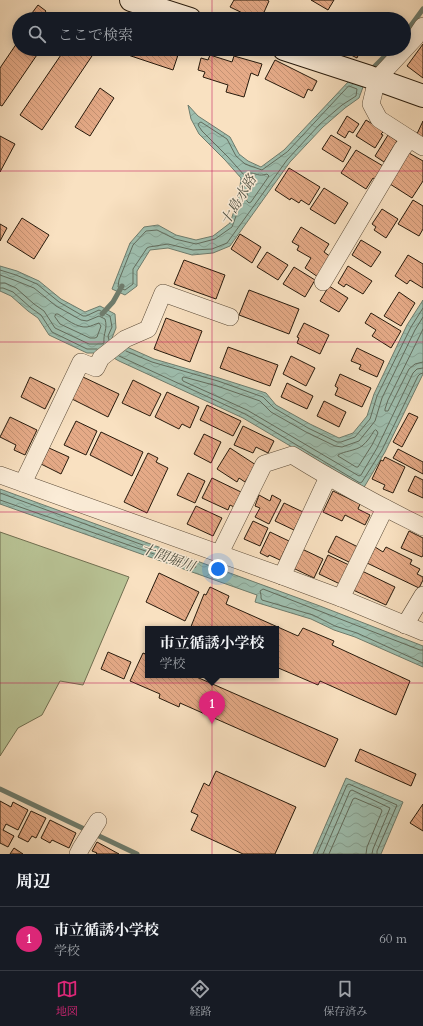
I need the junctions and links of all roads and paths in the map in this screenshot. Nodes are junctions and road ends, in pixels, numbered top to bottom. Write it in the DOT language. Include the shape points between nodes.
graph roads {
  1 [pos="131,0"];
  2 [pos="168,12"];
  3 [pos="423,26"];
  4 [pos="411,41"];
  5 [pos="306,56"];
  6 [pos="398,56"];
  7 [pos="377,79"];
  8 [pos="423,96"];
  9 [pos="416,143"];
  10 [pos="323,282"];
  11 [pos="230,317"];
  12 [pos="0,475"];
  13 [pos="328,477"];
  14 [pos="23,483"];
  15 [pos="385,508"];
  16 [pos="423,527"];
  17 [pos="220,553"];
  18 [pos="282,576"];
  19 [pos="423,595"];
  20 [pos="341,598"];
  21 [pos="405,625"];
  22 [pos="423,632"];
  23 [pos="98,821"];
  24 [pos="78,854"];
  1 -- 2 [label="street"];
  3 -- 4 [label="street"];
  5 -- 7 [label="street"];
  6 -- 7 [label="street"];
  7 -- 8 [label="street"];
  7 -- 9 [label="street" via="371,104 379,119"];
  9 -- 10 [label="street" via="399,156"];
  11 -- 14 [label="street" via="163,294 148,329 125,339 100,358 96,368 81,362"];
  12 -- 14 [label="street"];
  13 -- 15 [label="street"];
  13 -- 17 [label="street" via="292,455 264,464"];
  13 -- 18 [label="street"];
  14 -- 17 [label="street"];
  15 -- 16 [label="street"];
  15 -- 20 [label="street"];
  17 -- 18 [label="street"];
  18 -- 20 [label="street"];
  19 -- 21 [label="street"];
  20 -- 21 [label="street"];
  21 -- 22 [label="street"];
  23 -- 24 [label="street"];
}
